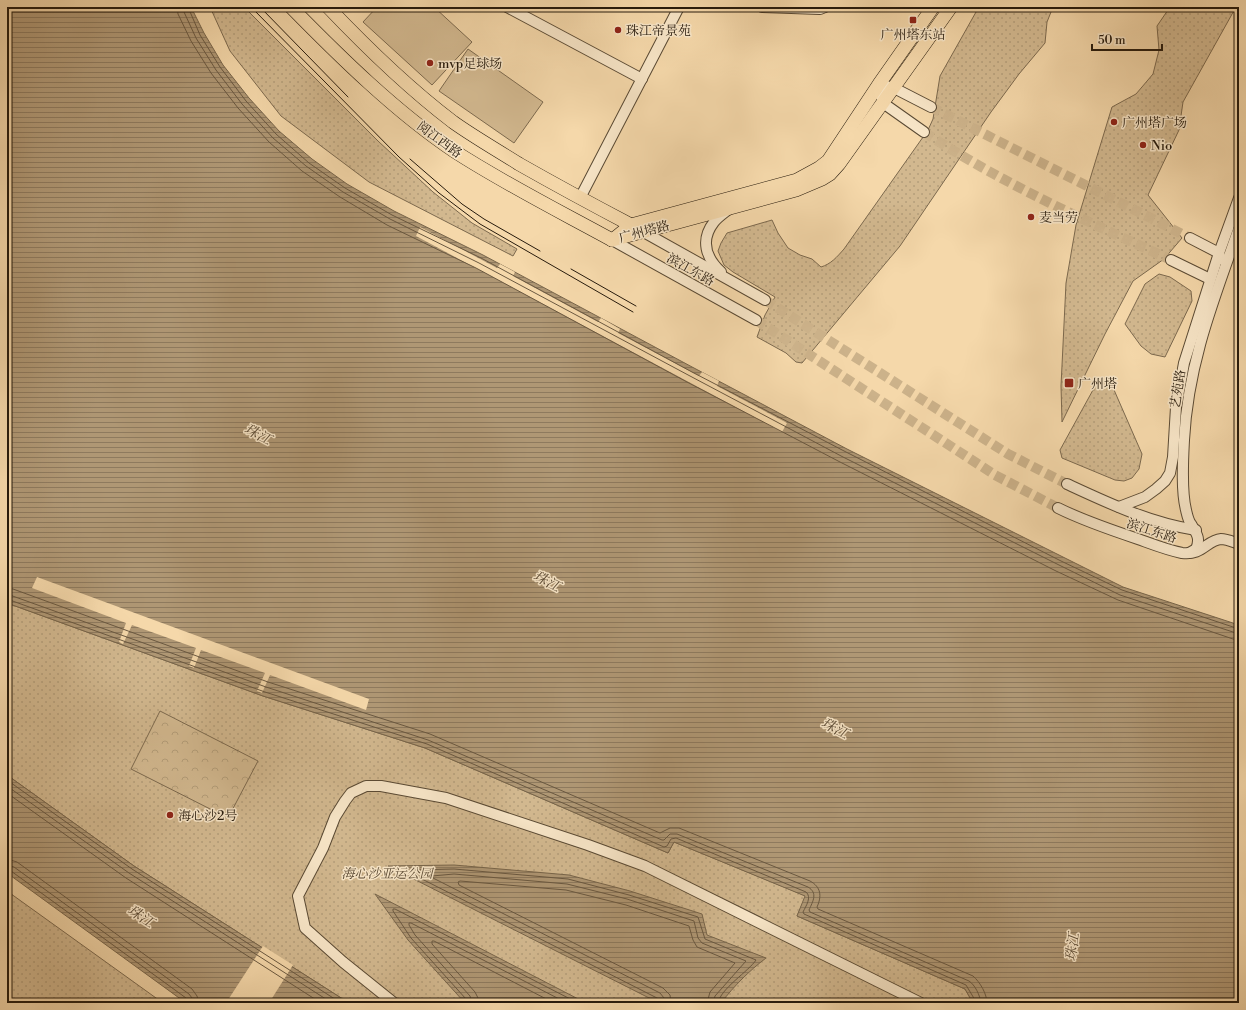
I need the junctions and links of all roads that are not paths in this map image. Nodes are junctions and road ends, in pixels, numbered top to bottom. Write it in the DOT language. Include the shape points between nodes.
graph roads {
  1 [pos="291,7"];
  2 [pos="328,7"];
  3 [pos="507,7"];
  4 [pos="679,7"];
  5 [pos="762,7"];
  6 [pos="825,7"];
  7 [pos="933,7"];
  8 [pos="950,7"];
  9 [pos="642,79"];
  10 [pos="879,84"];
  11 [pos="894,88"];
  12 [pos="883,102"];
  13 [pos="931,107"];
  14 [pos="924,132"];
  15 [pos="580,198"];
  16 [pos="1239,198"];
  17 [pos="730,207"];
  18 [pos="631,225"];
  19 [pos="1239,228"];
  20 [pos="645,232"];
  21 [pos="1190,238"];
  22 [pos="612,240"];
  23 [pos="1219,253"];
  24 [pos="1171,260"];
  25 [pos="1224,269"];
  26 [pos="728,279"];
  27 [pos="1210,279"];
  28 [pos="764,300"];
  29 [pos="756,320"];
  30 [pos="1066,484"];
  31 [pos="1119,507"];
  32 [pos="1058,508"];
  33 [pos="1196,530"];
  34 [pos="1239,544"];
  35 [pos="1189,553"];
  36 [pos="394,1003"];
  37 [pos="921,1003"];
  1 -- 22 [label="main road, 阅江西路" via="388,100 442,142 494,175"];
  2 -- 15 [label="main road, 阅江西路" via="405,83 454,122"];
  3 -- 9 [label="street"];
  4 -- 9 [label="street"];
  5 -- 6 [label="street"];
  7 -- 10 [label="main road, 广州塔路"];
  8 -- 11 [label="main road, 广州塔路"];
  9 -- 15 [label="street"];
  10 -- 11 [label="street"];
  10 -- 12 [label="street"];
  10 -- 18 [label="main road, 广州塔路" via="828,161 808,175"];
  11 -- 12 [label="main road, 广州塔路"];
  11 -- 13 [label="street"];
  12 -- 14 [label="street"];
  12 -- 17 [label="main road, 广州塔路" via="830,174 796,190"];
  15 -- 18 [label="main road, 阅江西路"];
  16 -- 23 [label="street, 艺苑路"];
  17 -- 20 [label="main road, 广州塔路"];
  17 -- 26 [label="street" via="715,221 706,244 708,256"];
  18 -- 20 [label="street, 滨江东路"];
  18 -- 22 [label="main road, 广州塔路"];
  19 -- 25 [label="street, 艺苑路"];
  20 -- 22 [label="main road, 广州塔路"];
  20 -- 26 [label="street, 滨江东路"];
  21 -- 23 [label="street"];
  22 -- 29 [label="street, 滨江东路"];
  23 -- 25 [label="street"];
  23 -- 27 [label="street, 艺苑路"];
  24 -- 27 [label="street"];
  25 -- 27 [label="street"];
  25 -- 33 [label="street, 艺苑路" via="1198,348 1186,417 1184,495 1188,518"];
  26 -- 28 [label="street, 滨江东路"];
  27 -- 31 [label="street, 艺苑路" via="1179,386 1170,473 1165,481 1145,497"];
  30 -- 31 [label="street, 滨江东路"];
  31 -- 33 [label="street, 滨江东路" via="1157,522"];
  32 -- 35 [label="street, 滨江东路" via="1103,528"];
  33 -- 35 [label="street" via="1198,543"];
  34 -- 35 [label="street, 滨江东路" via="1218,540 1199,551"];
  36 -- 37 [label="street" via="306,928 298,896 345,801 351,793 366,786 381,786 446,798 645,866"];
}
